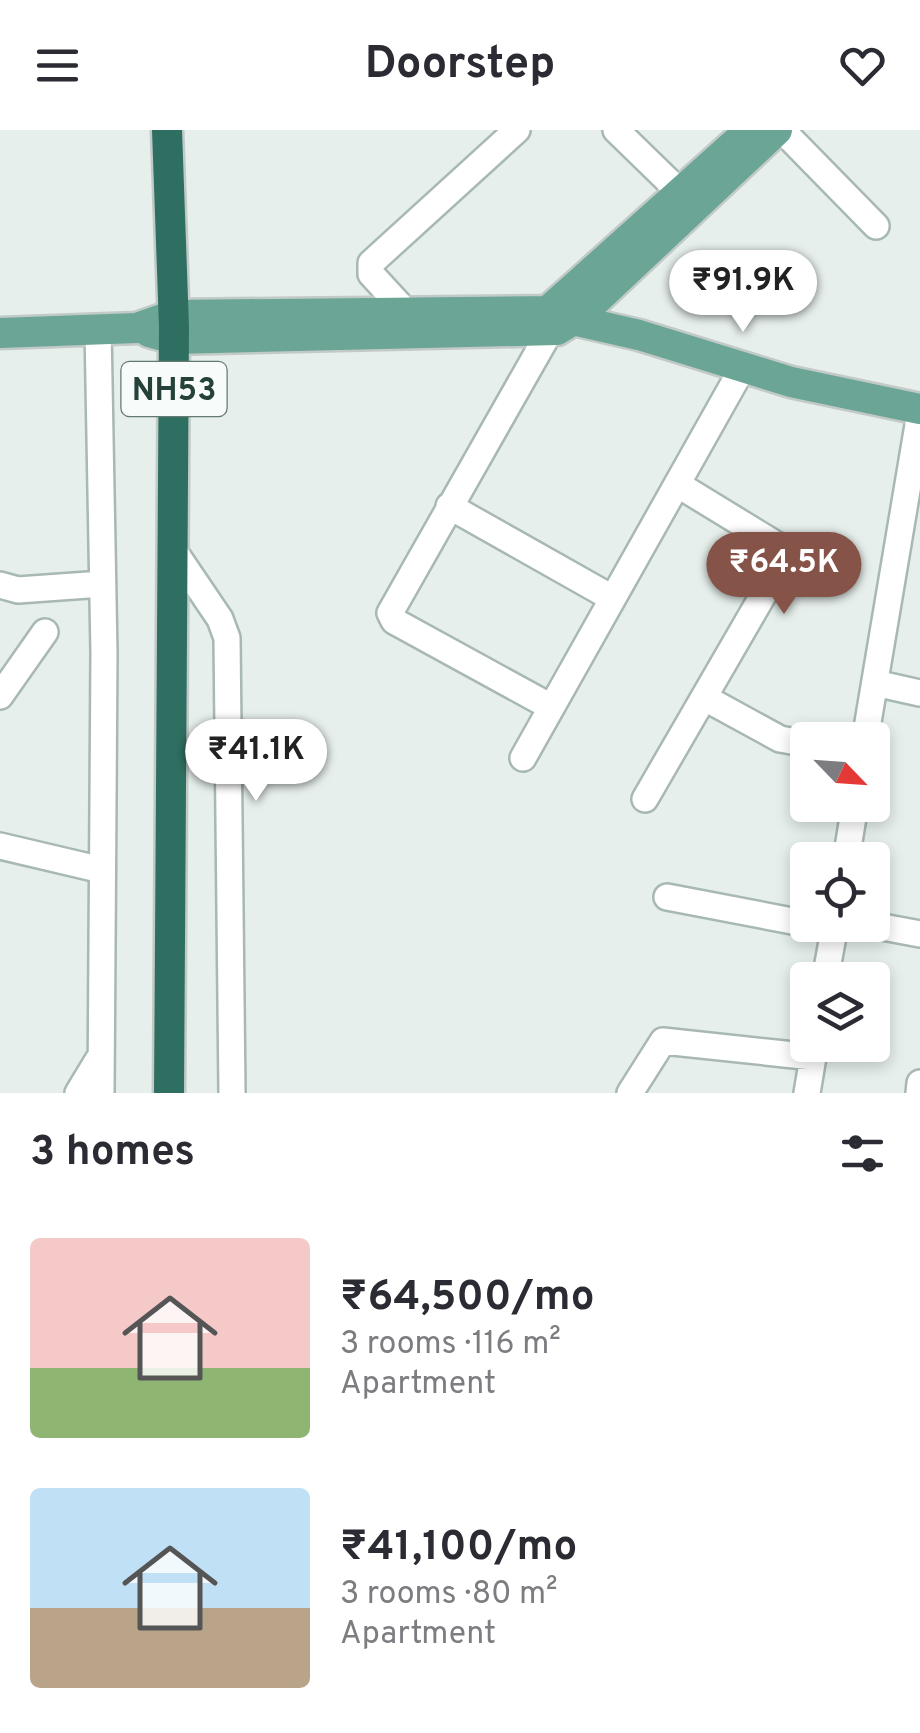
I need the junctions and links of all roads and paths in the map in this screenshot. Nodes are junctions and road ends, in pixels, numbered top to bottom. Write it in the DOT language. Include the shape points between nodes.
graph roads {
  1 [pos="168,130"];
  2 [pos="517,130"];
  3 [pos="616,130"];
  4 [pos="750,130"];
  5 [pos="779,130"];
  6 [pos="687,199"];
  7 [pos="876,226"];
  8 [pos="406,312"];
  9 [pos="556,322"];
  10 [pos="174,327"];
  11 [pos="98,329"];
  12 [pos="0,333"];
  13 [pos="743,366"];
  14 [pos="920,411"];
  15 [pos="676,484"];
  16 [pos="450,506"];
  17 [pos="172,548"];
  18 [pos="908,558"];
  19 [pos="102,584"];
  20 [pos="0,585"];
  21 [pos="612,598"];
  22 [pos="46,632"];
  23 [pos="875,683"];
  24 [pos="920,693"];
  25 [pos="0,696"];
  26 [pos="705,698"];
  27 [pos="552,707"];
  28 [pos="869,722"];
  29 [pos="790,741"];
  30 [pos="523,758"];
  31 [pos="645,799"];
  32 [pos="0,846"];
  33 [pos="102,870"];
  34 [pos="667,897"];
  35 [pos="790,920"];
  36 [pos="890,928"];
  37 [pos="920,934"];
  38 [pos="790,1049"];
  39 [pos="101,1055"];
  40 [pos="812,1062"];
  41 [pos="920,1083"];
  42 [pos="78,1093"];
  43 [pos="100,1093"];
  44 [pos="169,1093"];
  45 [pos="232,1093"];
  46 [pos="630,1093"];
  47 [pos="807,1093"];
  48 [pos="918,1093"];
  1 -- 10 [label="highway, NH53"];
  2 -- 8 [label="street" via="372,263 371,274"];
  3 -- 6 [label="street"];
  4 -- 6 [label="main road"];
  5 -- 6 [label="main road"];
  5 -- 7 [label="street"];
  6 -- 9 [label="main road"];
  8 -- 9 [label="main road"];
  8 -- 10 [label="main road"];
  9 -- 10 [label="main road"];
  9 -- 13 [label="main road" via="639,335"];
  9 -- 16 [label="street"];
  10 -- 11 [label="main road"];
  10 -- 17 [label="highway, NH53"];
  11 -- 12 [label="main road"];
  11 -- 19 [label="street"];
  13 -- 14 [label="main road"];
  13 -- 15 [label="street"];
  14 -- 18 [label="street"];
  15 -- 21 [label="street"];
  15 -- 26 [label="street" via="784,552"];
  16 -- 21 [label="street"];
  16 -- 27 [label="street" via="391,607 391,618"];
  17 -- 44 [label="highway, NH53"];
  17 -- 45 [label="street" via="227,638"];
  18 -- 23 [label="street"];
  19 -- 20 [label="street" via="18,590"];
  19 -- 33 [label="street"];
  21 -- 27 [label="street"];
  22 -- 25 [label="street"];
  23 -- 24 [label="street"];
  23 -- 28 [label="street"];
  26 -- 29 [label="street"];
  26 -- 31 [label="street"];
  27 -- 30 [label="street"];
  32 -- 33 [label="street"];
  33 -- 39 [label="street"];
  34 -- 35 [label="street"];
  36 -- 37 [label="street"];
  38 -- 46 [label="street" via="663,1041"];
  39 -- 42 [label="street"];
  39 -- 43 [label="street"];
  40 -- 47 [label="street"];
  41 -- 48 [label="street"];
}
